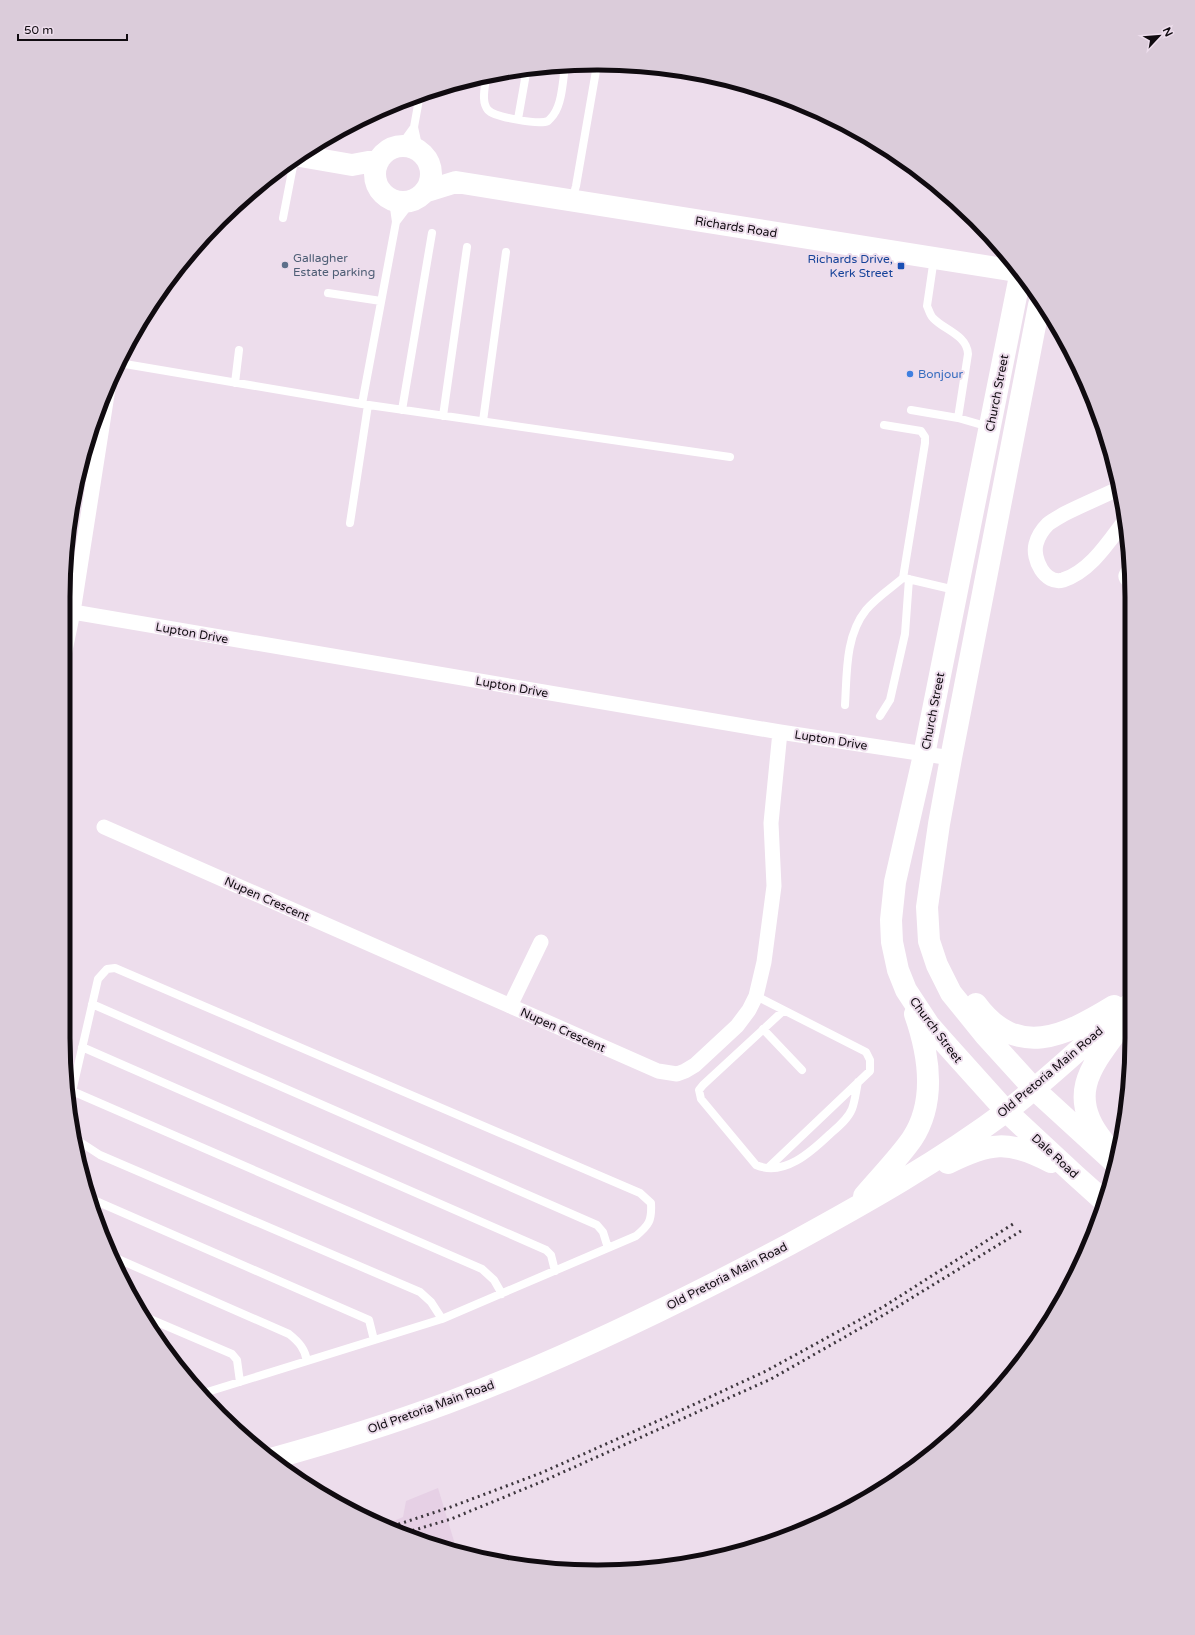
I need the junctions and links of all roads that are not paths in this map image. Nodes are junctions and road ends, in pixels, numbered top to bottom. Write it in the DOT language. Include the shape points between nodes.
graph roads {
  1 [pos="596,70"];
  2 [pos="564,71"];
  3 [pos="526,75"];
  4 [pos="486,82"];
  5 [pos="419,102"];
  6 [pos="518,119"];
  7 [pos="414,127"];
  8 [pos="417,153"];
  9 [pos="307,157"];
  10 [pos="293,167"];
  11 [pos="377,169"];
  12 [pos="456,182"];
  13 [pos="411,198"];
  14 [pos="572,201"];
  15 [pos="282,218"];
  16 [pos="396,222"];
  17 [pos="432,233"];
  18 [pos="467,247"];
  19 [pos="506,252"];
  20 [pos="934,258"];
  21 [pos="1010,269"];
  22 [pos="1019,280"];
  23 [pos="328,293"];
  24 [pos="380,301"];
  25 [pos="1038,308"];
  26 [pos="239,350"];
  27 [pos="124,364"];
  28 [pos="235,383"];
  29 [pos="365,404"];
  30 [pos="402,410"];
  31 [pos="911,410"];
  32 [pos="103,414"];
  33 [pos="443,416"];
  34 [pos="958,418"];
  35 [pos="483,421"];
  36 [pos="884,425"];
  37 [pos="990,428"];
  38 [pos="730,457"];
  39 [pos="1114,491"];
  40 [pos="350,524"];
  41 [pos="1120,527"];
  42 [pos="1124,570"];
  43 [pos="906,579"];
  44 [pos="1125,581"];
  45 [pos="957,590"];
  46 [pos="70,602"];
  47 [pos="70,613"];
  48 [pos="845,705"];
  49 [pos="880,716"];
  50 [pos="780,732"];
  51 [pos="924,755"];
  52 [pos="951,758"];
  53 [pos="104,827"];
  54 [pos="928,928"];
  55 [pos="541,942"];
  56 [pos="906,990"];
  57 [pos="756,996"];
  58 [pos="1125,1000"];
  59 [pos="92,1004"];
  60 [pos="510,1006"];
  61 [pos="1125,1008"];
  62 [pos="783,1011"];
  63 [pos="1125,1020"];
  64 [pos="763,1029"];
  65 [pos="82,1047"];
  66 [pos="802,1070"];
  67 [pos="858,1082"];
  68 [pos="73,1087"];
  69 [pos="1034,1088"];
  70 [pos="74,1095"];
  71 [pos="1006,1111"];
  72 [pos="81,1143"];
  73 [pos="1112,1152"];
  74 [pos="1111,1159"];
  75 [pos="768,1168"];
  76 [pos="1075,1175"];
  77 [pos="1100,1197"];
  78 [pos="96,1201"];
  79 [pos="857,1208"];
  80 [pos="608,1248"];
  81 [pos="119,1259"];
  82 [pos="555,1271"];
  83 [pos="502,1294"];
  84 [pos="442,1319"];
  85 [pos="152,1320"];
  86 [pos="374,1340"];
  87 [pos="307,1361"];
  88 [pos="240,1382"];
  89 [pos="208,1392"];
  90 [pos="277,1457"];
  1 -- 14 [label="lane"];
  2 -- 6 [label="lane" via="558,108 554,116 547,121 538,122"];
  3 -- 6 [label="lane"];
  4 -- 6 [label="lane" via="484,103 489,111"];
  5 -- 7 [label="lane"];
  7 -- 8 [label="lane"];
  7 -- 8 [label="lane"];
  8 -- 11 [label="main road" via="392,148 384,153"];
  8 -- 12 [label="main road, Richards Road"];
  8 -- 13 [label="main road" via="432,178"];
  9 -- 11 [label="main road"];
  10 -- 15 [label="lane"];
  11 -- 13 [label="main road" via="379,188 385,196"];
  12 -- 13 [label="main road, Richards Road"];
  12 -- 14 [label="main road, Richards Road"];
  13 -- 16 [label="lane"];
  13 -- 16 [label="lane"];
  14 -- 20 [label="main road, Richards Road"];
  16 -- 24 [label="lane"];
  17 -- 30 [label="lane"];
  18 -- 33 [label="lane"];
  19 -- 35 [label="lane"];
  20 -- 21 [label="main road, Richards Road"];
  20 -- 34 [label="lane" via="927,306 929,312 962,340 968,349"];
  22 -- 37 [label="main road, Church Street"];
  23 -- 24 [label="lane"];
  24 -- 29 [label="lane"];
  25 -- 52 [label="main road, Church Street"];
  26 -- 28 [label="lane"];
  27 -- 28 [label="lane"];
  28 -- 29 [label="lane"];
  29 -- 30 [label="lane"];
  29 -- 40 [label="lane"];
  30 -- 33 [label="lane"];
  31 -- 34 [label="lane"];
  32 -- 46 [label="street"];
  33 -- 35 [label="lane"];
  34 -- 37 [label="lane"];
  35 -- 38 [label="lane"];
  36 -- 43 [label="lane" via="921,431 925,437"];
  37 -- 45 [label="main road, Church Street"];
  39 -- 41 [label="street" via="1050,522 1040,533 1035,546 1040,569 1050,579 1056,580 1076,574 1090,563"];
  42 -- 44 [label="lane" via="1122,578"];
  43 -- 45 [label="lane"];
  43 -- 48 [label="lane" via="880,596 866,610 854,630 850,645"];
  43 -- 49 [label="lane" via="905,634 890,700"];
  45 -- 51 [label="main road, Church Street"];
  47 -- 50 [label="street, Lupton Drive"];
  50 -- 51 [label="street, Lupton Drive"];
  50 -- 57 [label="street, Nupen Crescent" via="771,823 774,886"];
  51 -- 52 [label="street, Lupton Drive"];
  51 -- 56 [label="main road, Church Street" via="896,882 891,920 893,951"];
  52 -- 54 [label="main road, Church Street" via="928,895"];
  53 -- 60 [label="street, Nupen Crescent"];
  54 -- 58 [label="main road" via="978,1007 994,1023 1019,1037 1042,1038 1073,1028"];
  54 -- 69 [label="main road, Church Street" via="931,949 951,993 985,1035"];
  55 -- 60 [label="street"];
  56 -- 71 [label="main road, Church Street" via="929,1025"];
  56 -- 79 [label="main road" via="926,1052 929,1082 925,1110 912,1139"];
  57 -- 60 [label="street, Nupen Crescent" via="745,1016 723,1040 696,1065 673,1074 658,1071"];
  57 -- 62 [label="lane"];
  59 -- 65 [label="lane"];
  59 -- 80 [label="lane" via="597,1225 604,1232"];
  59 -- 80 [label="lane" via="98,979 107,969 115,968 640,1193 651,1203 652,1214 648,1226 636,1236"];
  61 -- 69 [label="main road, Old Pretoria Main Road"];
  62 -- 64 [label="lane"];
  62 -- 67 [label="lane" via="866,1052 870,1060 870,1071"];
  63 -- 73 [label="main road" via="1094,1063 1084,1094 1086,1114"];
  64 -- 66 [label="lane"];
  64 -- 75 [label="lane" via="702,1085 699,1095 756,1165"];
  65 -- 68 [label="lane"];
  65 -- 82 [label="lane" via="546,1250 551,1255"];
  67 -- 75 [label="lane"];
  67 -- 75 [label="lane" via="852,1110 844,1122 799,1160"];
  69 -- 71 [label="main road, Old Pretoria Main Road"];
  69 -- 74 [label="main road"];
  70 -- 83 [label="lane" via="482,1269 494,1280"];
  71 -- 76 [label="main road, Dale Road"];
  71 -- 79 [label="main road, Old Pretoria Main Road"];
  72 -- 84 [label="lane" via="107,1158 420,1292 431,1302"];
  76 -- 77 [label="main road, Dale Road"];
  76 -- 79 [label="main road" via="1027,1150 997,1146 964,1155"];
  78 -- 86 [label="lane" via="369,1320"];
  79 -- 90 [label="main road, Old Pretoria Main Road" via="662,1310 524,1372 403,1419"];
  80 -- 82 [label="lane"];
  81 -- 87 [label="lane" via="289,1334 304,1350"];
  82 -- 83 [label="lane"];
  83 -- 84 [label="lane"];
  84 -- 86 [label="lane"];
  85 -- 88 [label="lane" via="232,1354 238,1360"];
  86 -- 87 [label="lane"];
  87 -- 88 [label="lane"];
  88 -- 89 [label="lane"];
}
